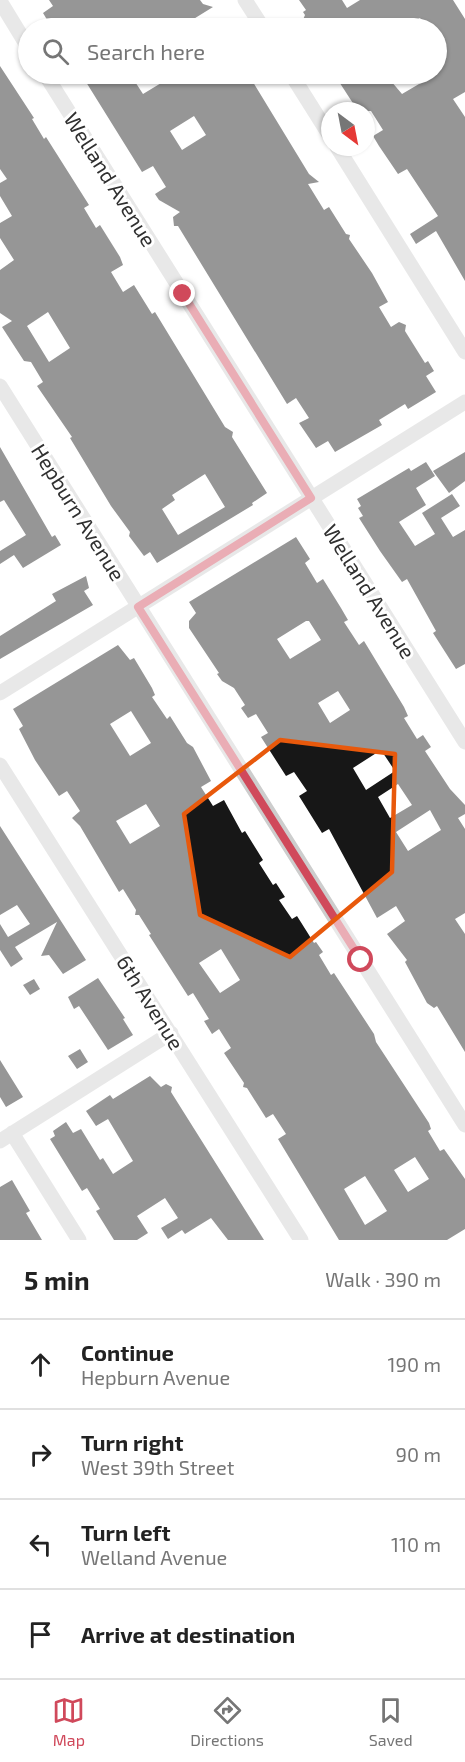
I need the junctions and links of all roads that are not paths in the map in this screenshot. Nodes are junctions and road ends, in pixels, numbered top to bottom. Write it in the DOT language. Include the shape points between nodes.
graph roads {
  1 [pos="245,0"];
  2 [pos="0,2"];
  3 [pos="257,18"];
  4 [pos="18,31"];
  5 [pos="51,84"];
  6 [pos="297,84"];
  7 [pos="321,122"];
  8 [pos="343,156"];
  9 [pos="465,352"];
  10 [pos="0,386"];
  11 [pos="465,402"];
  12 [pos="311,498"];
  13 [pos="138,607"];
  14 [pos="0,693"];
  15 [pos="465,742"];
  16 [pos="0,765"];
  17 [pos="171,1033"];
  18 [pos="465,1125"];
  19 [pos="6,1137"];
  20 [pos="79,1240"];
  21 [pos="301,1240"];
  1 -- 3 [label="street"];
  2 -- 4 [label="street"];
  5 -- 12 [label="street, Welland Avenue"];
  6 -- 7 [label="street"];
  8 -- 9 [label="street"];
  10 -- 13 [label="street, Hepburn Avenue"];
  11 -- 12 [label="street"];
  12 -- 13 [label="street"];
  12 -- 15 [label="street, Welland Avenue"];
  13 -- 14 [label="street"];
  13 -- 18 [label="street, Hepburn Avenue"];
  16 -- 17 [label="street, 6th Avenue"];
  17 -- 19 [label="street"];
  17 -- 21 [label="street, 6th Avenue"];
  19 -- 20 [label="street"];
}
